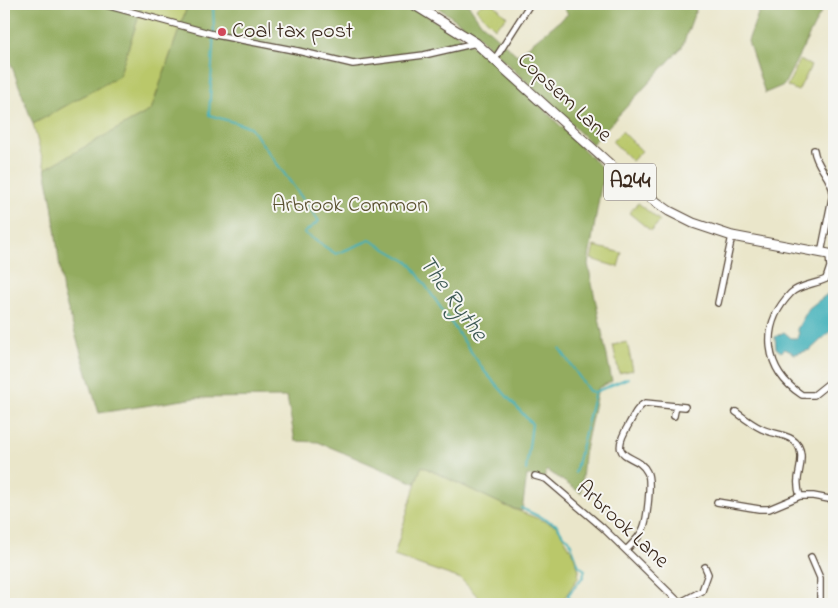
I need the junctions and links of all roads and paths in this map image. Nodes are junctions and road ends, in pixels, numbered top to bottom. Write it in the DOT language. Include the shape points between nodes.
graph roads {
  1 [pos="102,4"];
  2 [pos="412,4"];
  3 [pos="530,4"];
  4 [pos="476,43"];
  5 [pos="495,59"];
  6 [pos="814,150"];
  7 [pos="732,236"];
  8 [pos="828,254"];
  9 [pos="718,303"];
  10 [pos="834,379"];
  11 [pos="676,406"];
  12 [pos="685,408"];
  13 [pos="736,412"];
  14 [pos="674,416"];
  15 [pos="535,476"];
  16 [pos="800,496"];
  17 [pos="834,500"];
  18 [pos="717,502"];
  19 [pos="626,550"];
  20 [pos="811,557"];
  21 [pos="705,567"];
  22 [pos="714,572"];
  23 [pos="708,574"];
  24 [pos="680,604"];
  25 [pos="820,604"];
  1 -- 4 [label="street" via="213,34 353,64"];
  2 -- 4 [label="main road, Copsem Lane / A244"];
  3 -- 5 [label="street"];
  4 -- 5 [label="main road, Copsem Lane / A244"];
  5 -- 7 [label="main road, Copsem Lane / A244" via="637,189 675,214"];
  6 -- 8 [label="street" via="815,160 832,185"];
  7 -- 8 [label="main road, Copsem Lane / A244"];
  7 -- 9 [label="street"];
  8 -- 10 [label="street" via="830,267 826,279 792,291 771,322 768,338 772,358 782,377 802,395 814,395"];
  11 -- 12 [label="street"];
  11 -- 14 [label="street"];
  11 -- 19 [label="street" via="642,405 621,438 625,455 643,466 648,475 644,528"];
  13 -- 16 [label="street" via="762,430 790,438 799,447 801,455 796,481"];
  15 -- 19 [label="street, Arbrook Lane" via="562,491"];
  16 -- 17 [label="street"];
  16 -- 18 [label="street" via="764,509"];
  19 -- 24 [label="street, Arbrook Lane"];
  20 -- 25 [label="street" via="820,578"];
  21 -- 23 [label="street"];
  22 -- 23 [label="street"];
  23 -- 24 [label="street" via="702,591"];
}
